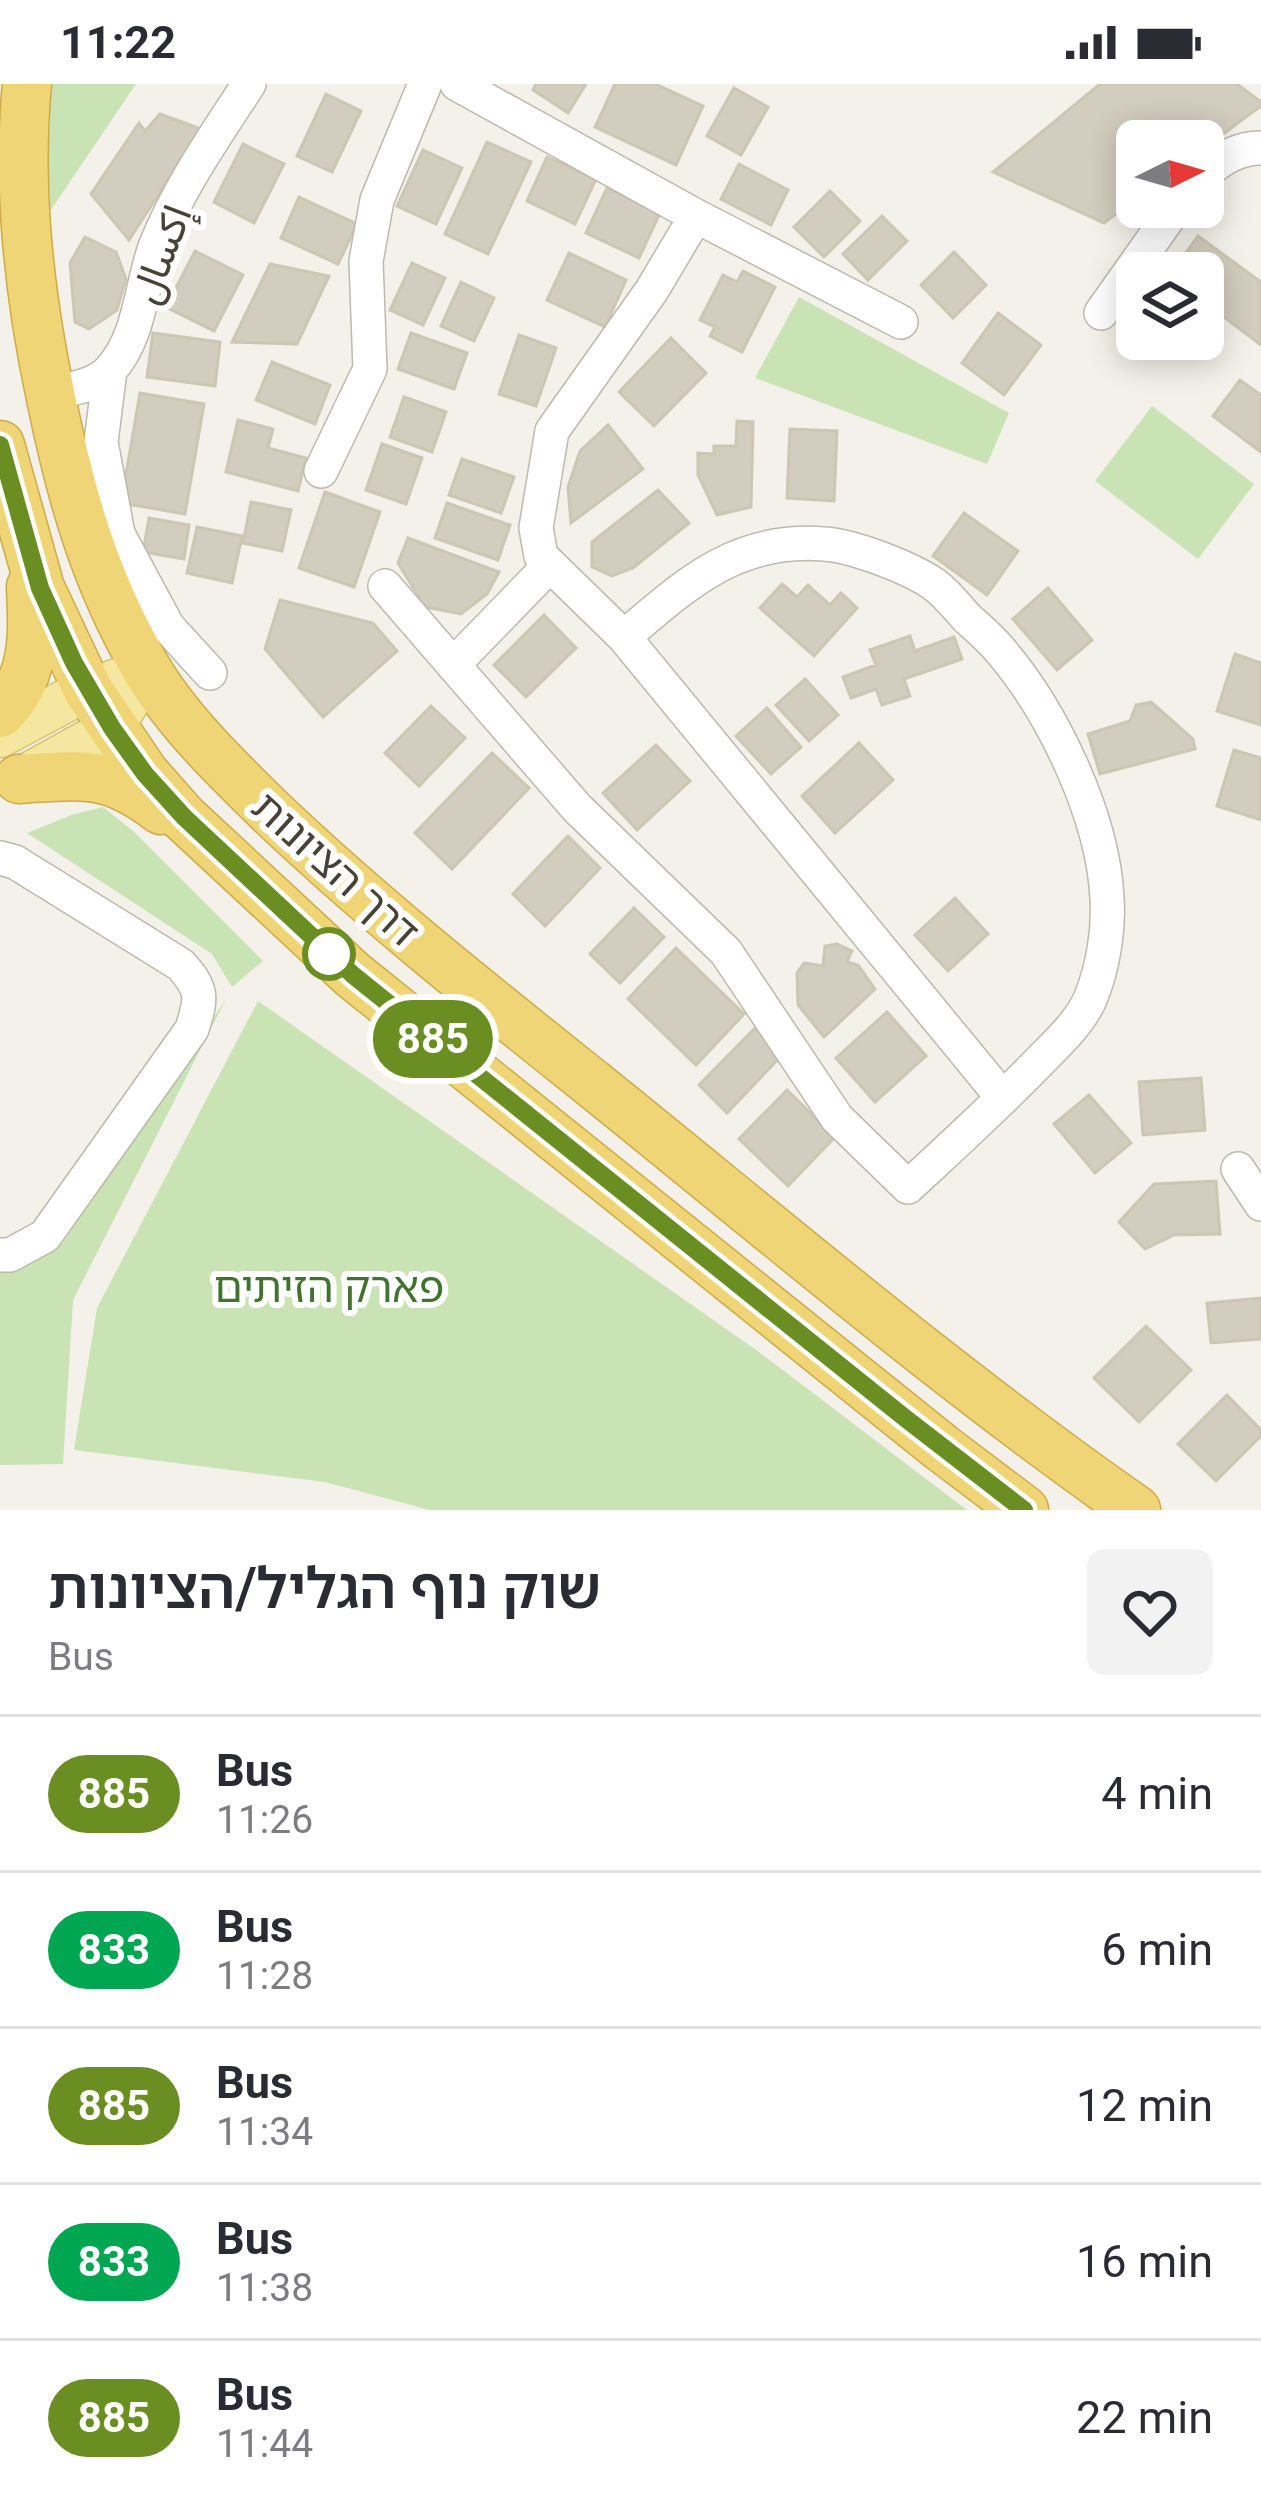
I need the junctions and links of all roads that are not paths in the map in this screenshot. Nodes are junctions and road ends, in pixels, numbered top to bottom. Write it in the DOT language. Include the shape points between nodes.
graph roads {
  1 [pos="27,84"];
  2 [pos="249,84"];
  3 [pos="425,84"];
  4 [pos="457,84"];
  5 [pos="1261,148"];
  6 [pos="1224,157"];
  7 [pos="696,215"];
  8 [pos="1161,228"];
  9 [pos="1101,313"];
  10 [pos="901,322"];
  11 [pos="110,370"];
  12 [pos="50,394"];
  13 [pos="0,445"];
  14 [pos="321,471"];
  15 [pos="29,552"];
  16 [pos="550,565"];
  17 [pos="385,586"];
  18 [pos="624,637"];
  19 [pos="453,664"];
  20 [pos="147,670"];
  21 [pos="211,673"];
  22 [pos="100,709"];
  23 [pos="0,713"];
  24 [pos="6,767"];
  25 [pos="0,858"];
  26 [pos="230,862"];
  27 [pos="1003,1098"];
  28 [pos="1238,1169"];
  29 [pos="1261,1204"];
  30 [pos="0,1255"];
  31 [pos="1024,1510"];
  32 [pos="1136,1510"];
  1 -- 12 [label="highway, דרך הציונות" via="28,259"];
  2 -- 11 [label="street, إكسال" via="156,246 129,338"];
  3 -- 14 [label="street" via="377,200 366,261 370,369"];
  4 -- 7 [label="street"];
  5 -- 6 [label="street"];
  7 -- 10 [label="street"];
  7 -- 16 [label="street" via="552,431 536,528"];
  8 -- 9 [label="street"];
  11 -- 12 [label="street"];
  11 -- 21 [label="street, إكسال" via="100,442 118,534 168,627"];
  12 -- 20 [label="highway, דרך הציונות" via="98,573"];
  13 -- 15 [label="highway, דרך הציונות"];
  15 -- 22 [label="highway, דרך הציונות"];
  15 -- 23 [label="highway" via="29,667"];
  16 -- 18 [label="street"];
  16 -- 19 [label="street"];
  17 -- 19 [label="street"];
  18 -- 27 [label="street"];
  18 -- 27 [label="street" via="728,559 826,544 873,555 934,585 1000,650 1078,779 1107,898 1104,955 1090,1000"];
  19 -- 27 [label="street" via="577,808 726,952 837,1118 908,1187"];
  20 -- 22 [label="main road"];
  20 -- 32 [label="highway, דרך הציונות" via="230,771 394,925 982,1397"];
  22 -- 24 [label="main road"];
  22 -- 26 [label="highway, דרך הציונות" via="145,774"];
  24 -- 26 [label="highway" via="111,780"];
  25 -- 30 [label="street" via="182,965 199,985 200,1004 192,1029 45,1236"];
  26 -- 31 [label="highway, דרך הציונות" via="353,975"];
  28 -- 29 [label="street"];
}
